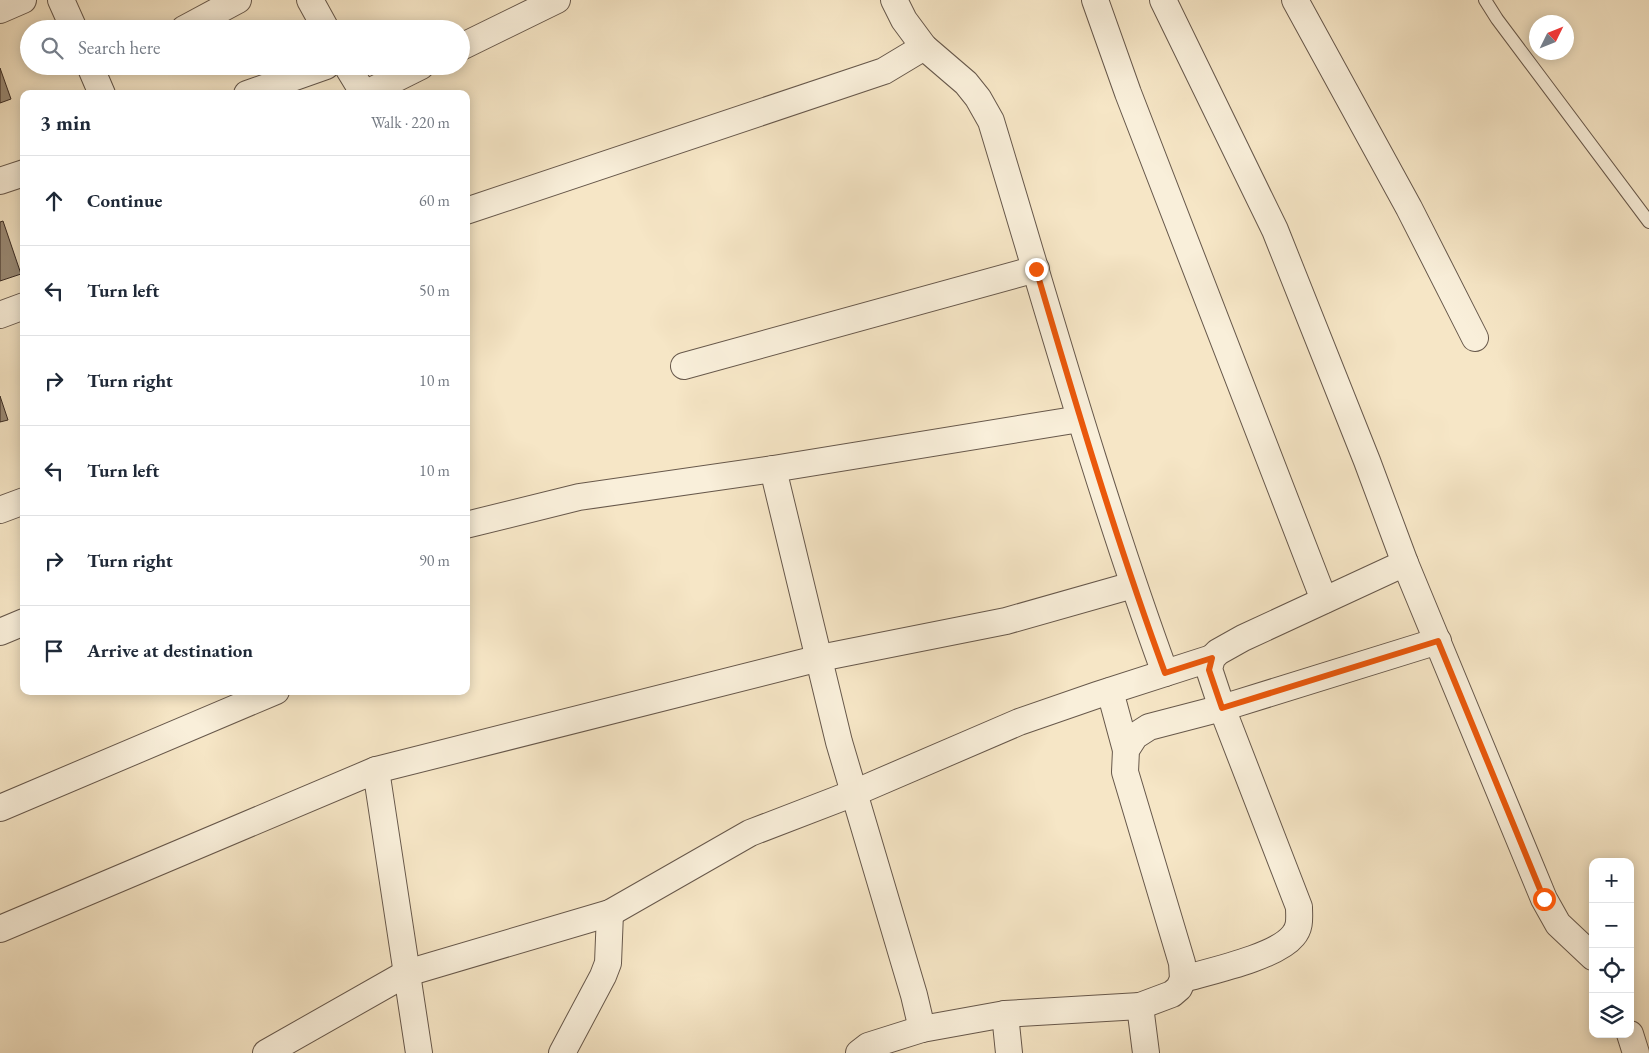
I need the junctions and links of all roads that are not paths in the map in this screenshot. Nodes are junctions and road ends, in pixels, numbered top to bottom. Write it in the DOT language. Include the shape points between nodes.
graph roads {
  1 [pos="23,0"];
  2 [pos="61,0"];
  3 [pos="238,0"];
  4 [pos="310,0"];
  5 [pos="557,0"];
  6 [pos="894,0"];
  7 [pos="1096,0"];
  8 [pos="1163,0"];
  9 [pos="1295,0"];
  10 [pos="1485,0"];
  11 [pos="0,10"];
  12 [pos="70,20"];
  13 [pos="201,20"];
  14 [pos="321,20"];
  15 [pos="470,43"];
  16 [pos="924,47"];
  17 [pos="301,75"];
  18 [pos="352,75"];
  19 [pos="403,75"];
  20 [pos="258,90"];
  21 [pos="362,90"];
  22 [pos="372,90"];
  23 [pos="20,174"];
  24 [pos="0,182"];
  25 [pos="470,209"];
  26 [pos="1649,222"];
  27 [pos="1036,269"];
  28 [pos="20,308"];
  29 [pos="0,315"];
  30 [pos="1475,338"];
  31 [pos="684,366"];
  32 [pos="1080,419"];
  33 [pos="773,469"];
  34 [pos="20,502"];
  35 [pos="0,510"];
  36 [pos="470,524"];
  37 [pos="1405,563"];
  38 [pos="1133,585"];
  39 [pos="1324,600"];
  40 [pos="20,624"];
  41 [pos="0,632"];
  42 [pos="1438,641"];
  43 [pos="820,658"];
  44 [pos="1212,658"];
  45 [pos="1165,673"];
  46 [pos="1110,691"];
  47 [pos="267,695"];
  48 [pos="1222,708"];
  49 [pos="1126,750"];
  50 [pos="376,770"];
  51 [pos="854,793"];
  52 [pos="0,808"];
  53 [pos="610,913"];
  54 [pos="0,929"];
  55 [pos="1589,953"];
  56 [pos="407,973"];
  57 [pos="1183,979"];
  58 [pos="1140,1006"];
  59 [pos="1005,1014"];
  60 [pos="922,1029"];
  61 [pos="1631,1038"];
  62 [pos="266,1053"];
  63 [pos="420,1053"];
  64 [pos="562,1053"];
  65 [pos="858,1053"];
  66 [pos="1009,1053"];
  67 [pos="1146,1053"];
  68 [pos="1636,1053"];
  1 -- 11 [label="street"];
  2 -- 12 [label="street"];
  3 -- 13 [label="street"];
  4 -- 14 [label="street"];
  5 -- 15 [label="street"];
  6 -- 16 [label="street"];
  7 -- 39 [label="street" via="1128,93"];
  8 -- 37 [label="street" via="1275,230"];
  9 -- 30 [label="street" via="1409,208"];
  10 -- 26 [label="lane"];
  16 -- 25 [label="street" via="884,71"];
  16 -- 27 [label="street" via="966,83 985,108"];
  17 -- 20 [label="street"];
  18 -- 21 [label="street"];
  19 -- 22 [label="street"];
  23 -- 24 [label="street"];
  27 -- 31 [label="street"];
  27 -- 32 [label="street"];
  28 -- 29 [label="street"];
  32 -- 33 [label="street"];
  32 -- 38 [label="street"];
  33 -- 36 [label="street" via="578,497"];
  33 -- 43 [label="street"];
  34 -- 35 [label="street"];
  37 -- 39 [label="street"];
  37 -- 42 [label="street"];
  38 -- 43 [label="street" via="1006,621"];
  38 -- 45 [label="street"];
  39 -- 44 [label="street" via="1243,638"];
  40 -- 41 [label="street"];
  42 -- 48 [label="street"];
  42 -- 55 [label="street" via="1544,899 1558,924"];
  43 -- 50 [label="street"];
  43 -- 51 [label="street"];
  44 -- 45 [label="street"];
  44 -- 48 [label="street" via="1209,670"];
  45 -- 46 [label="street"];
  46 -- 49 [label="street"];
  46 -- 51 [label="street" via="1020,722"];
  47 -- 52 [label="street"];
  48 -- 49 [label="street" via="1150,727 1134,736"];
  48 -- 57 [label="street" via="1299,907 1300,922 1294,935 1266,954"];
  49 -- 57 [label="street" via="1125,772 1182,963"];
  50 -- 54 [label="street"];
  50 -- 56 [label="street"];
  51 -- 53 [label="street" via="750,833"];
  51 -- 60 [label="street"];
  53 -- 56 [label="street"];
  53 -- 64 [label="street" via="608,963 604,976"];
  56 -- 62 [label="street"];
  56 -- 63 [label="street"];
  57 -- 58 [label="street" via="1172,994"];
  58 -- 59 [label="street"];
  58 -- 67 [label="street"];
  59 -- 60 [label="street"];
  59 -- 66 [label="street"];
  60 -- 65 [label="street" via="868,1046"];
  61 -- 68 [label="street"];
}
